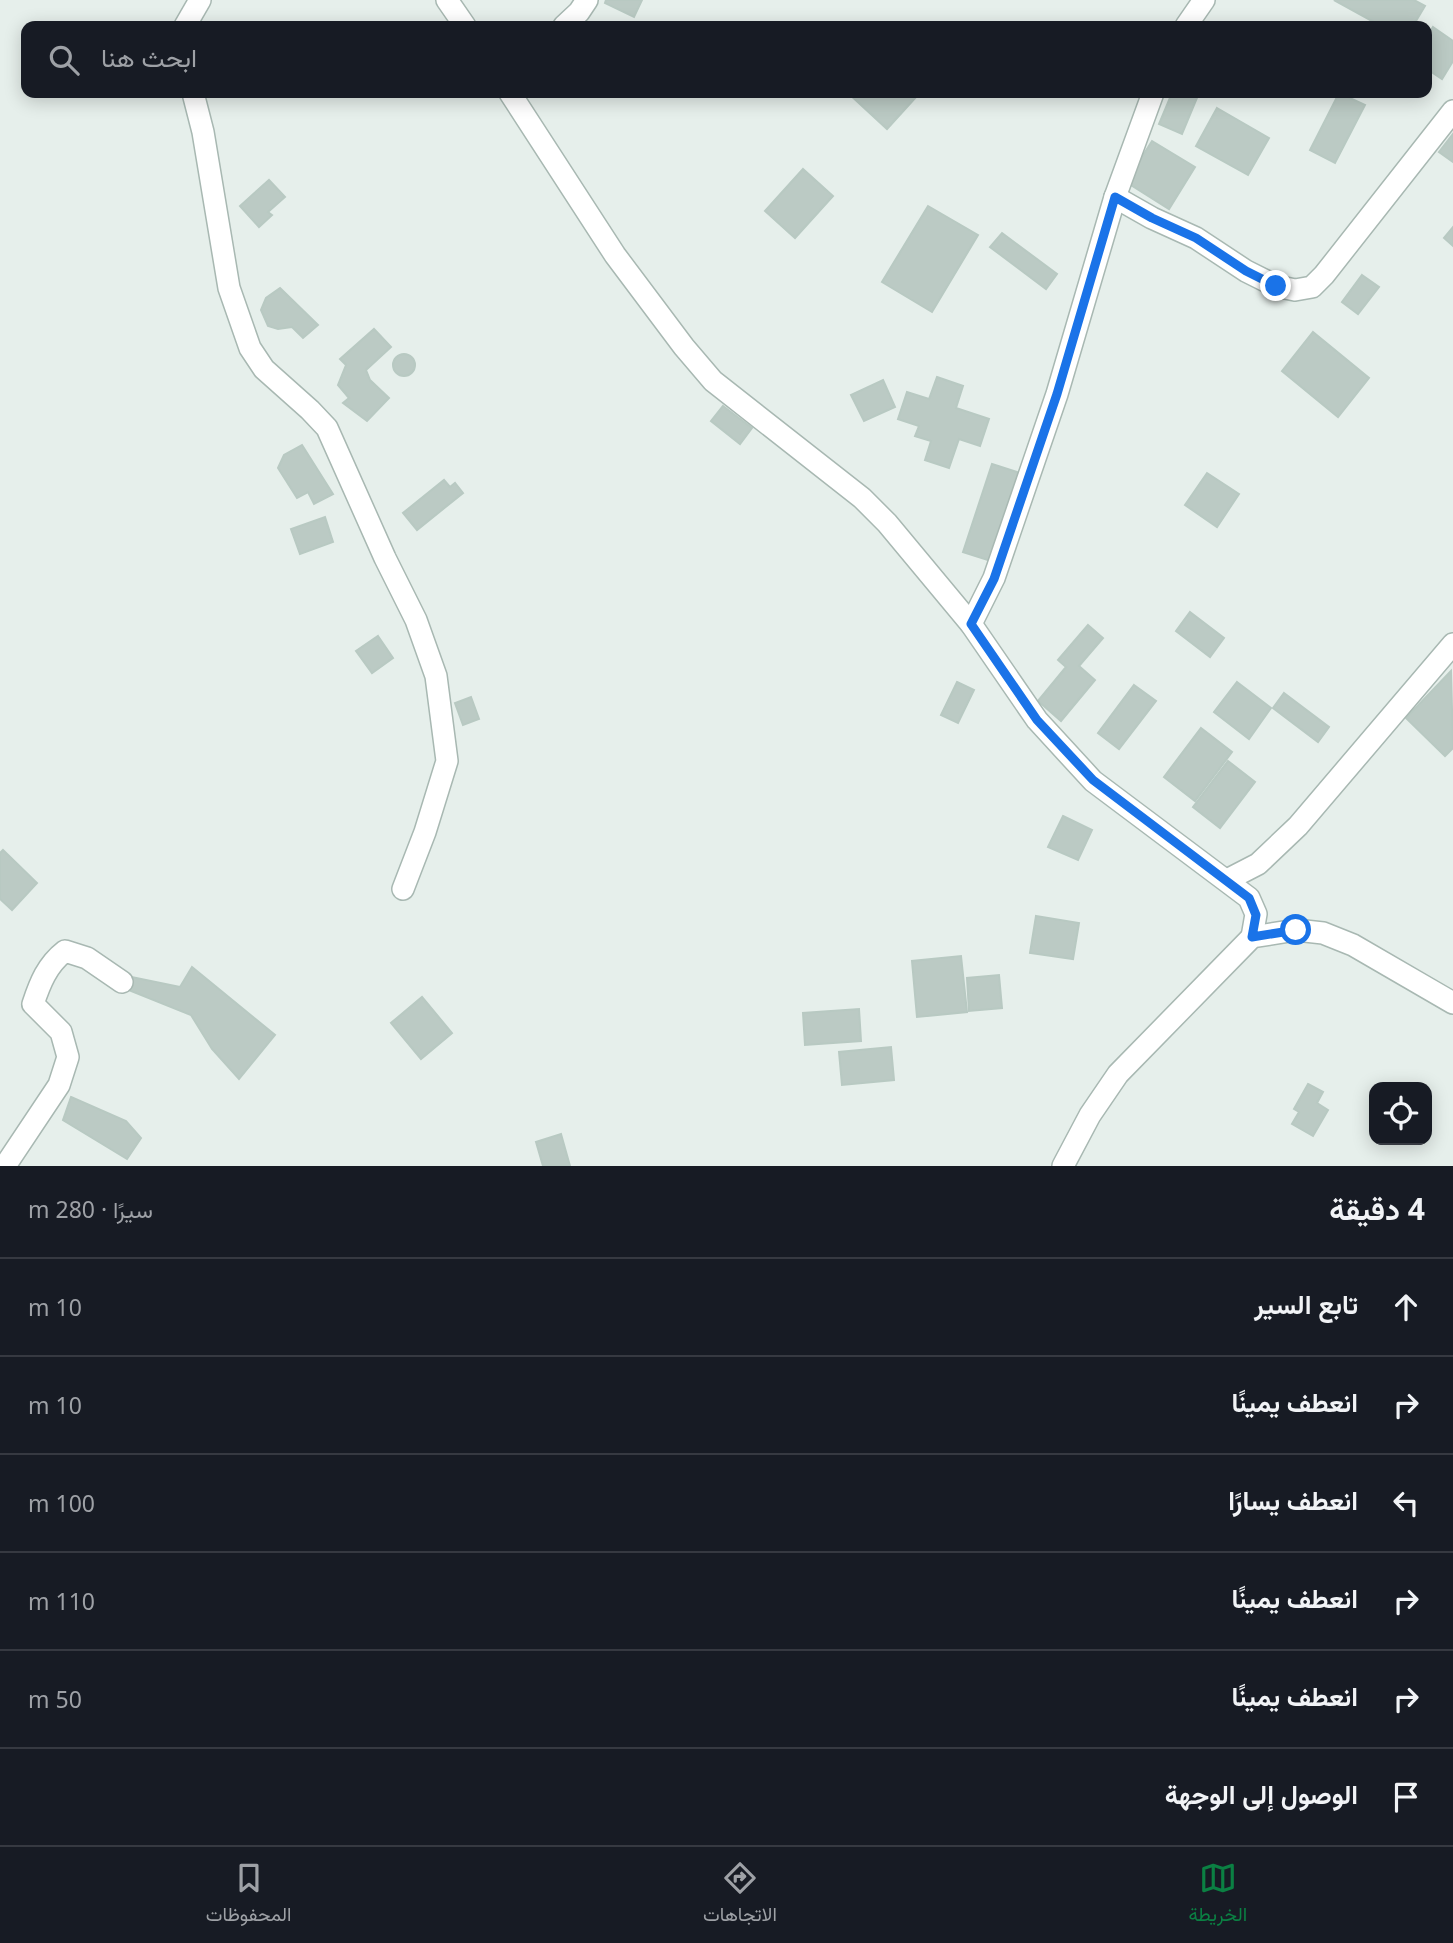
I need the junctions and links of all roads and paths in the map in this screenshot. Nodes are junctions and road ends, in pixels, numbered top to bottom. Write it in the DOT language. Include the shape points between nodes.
graph roads {
  1 [pos="200,0"];
  2 [pos="447,0"];
  3 [pos="587,0"];
  4 [pos="1203,0"];
  5 [pos="188,21"];
  6 [pos="462,21"];
  7 [pos="569,21"];
  8 [pos="1189,21"];
  9 [pos="194,98"];
  10 [pos="513,98"];
  11 [pos="1151,98"];
  12 [pos="1453,111"];
  13 [pos="1115,197"];
  14 [pos="971,624"];
  15 [pos="1453,644"];
  16 [pos="1227,880"];
  17 [pos="403,888"];
  18 [pos="1252,937"];
  19 [pos="122,982"];
  20 [pos="1453,1003"];
  21 [pos="5,1166"];
  22 [pos="1063,1166"];
  1 -- 5 [label="street"];
  2 -- 6 [label="street"];
  3 -- 7 [label="street"];
  4 -- 8 [label="street"];
  9 -- 17 [label="street" via="229,288 250,348 264,369 327,428 416,620 436,677 447,761"];
  10 -- 14 [label="street" via="615,255 705,372 862,498"];
  11 -- 13 [label="street"];
  12 -- 13 [label="street" via="1312,287 1276,286"];
  13 -- 14 [label="street" via="1057,394 994,579"];
  14 -- 16 [label="street" via="1037,720 1093,780"];
  15 -- 16 [label="street" via="1298,826 1258,864"];
  16 -- 18 [label="street" via="1253,906"];
  18 -- 20 [label="street" via="1296,930 1323,933 1353,945"];
  18 -- 22 [label="street" via="1118,1074"];
  19 -- 21 [label="street" via="87,958 65,951 40,982 33,1004 61,1032 68,1058 59,1085"];
}
